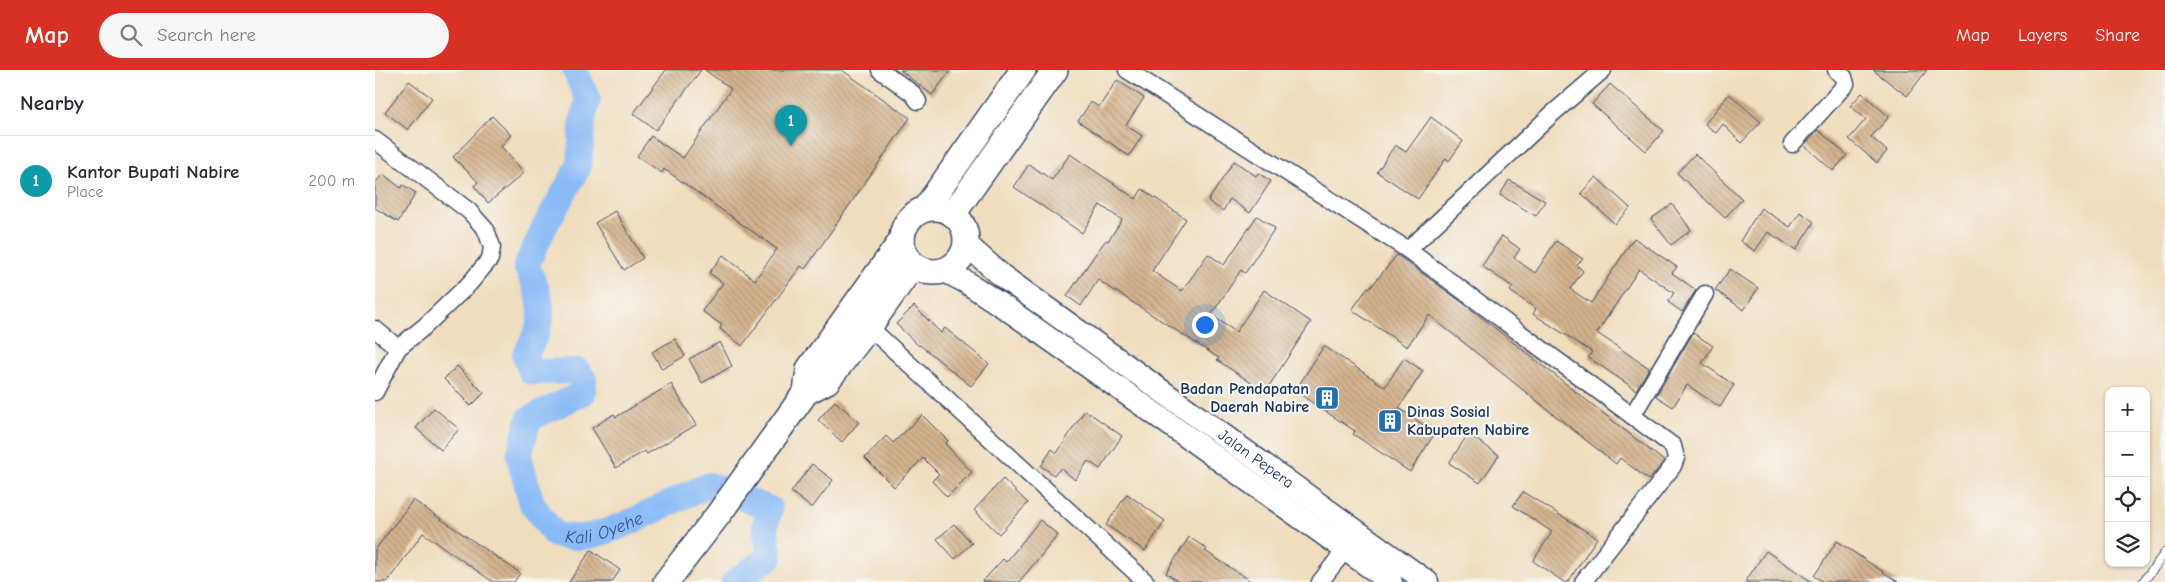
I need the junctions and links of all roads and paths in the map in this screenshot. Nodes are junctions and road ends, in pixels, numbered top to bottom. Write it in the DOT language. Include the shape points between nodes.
graph roads {
  1 [pos="880,70"];
  2 [pos="1023,70"];
  3 [pos="1055,70"];
  4 [pos="1127,70"];
  5 [pos="1603,70"];
  6 [pos="1836,70"];
  7 [pos="918,101"];
  8 [pos="375,140"];
  9 [pos="1792,144"];
  10 [pos="925,209"];
  11 [pos="953,214"];
  12 [pos="902,240"];
  13 [pos="966,244"];
  14 [pos="1408,250"];
  15 [pos="913,265"];
  16 [pos="945,271"];
  17 [pos="1705,294"];
  18 [pos="869,327"];
  19 [pos="375,329"];
  20 [pos="398,348"];
  21 [pos="375,392"];
  22 [pos="806,392"];
  23 [pos="1632,416"];
  24 [pos="1237,459"];
  25 [pos="1345,550"];
  26 [pos="2165,553"];
  27 [pos="666,582"];
  28 [pos="1146,582"];
  29 [pos="1319,582"];
  30 [pos="1391,582"];
  31 [pos="1427,582"];
  32 [pos="1583,582"];
  33 [pos="2143,582"];
  1 -- 7 [label="street"];
  2 -- 10 [label="main road"];
  3 -- 11 [label="main road"];
  4 -- 14 [label="street"];
  5 -- 14 [label="street"];
  6 -- 9 [label="street" via="1846,84"];
  8 -- 20 [label="street" via="469,211 486,230 492,246 490,259 469,283"];
  10 -- 11 [label="main road" via="936,208"];
  10 -- 12 [label="main road" via="907,222"];
  11 -- 13 [label="main road" via="966,233"];
  12 -- 15 [label="main road" via="903,251"];
  12 -- 22 [label="main road" via="809,369"];
  13 -- 16 [label="main road" via="957,264"];
  13 -- 24 [label="main road, Jalan Pepera" via="1002,276"];
  14 -- 23 [label="street"];
  15 -- 16 [label="main road" via="923,271"];
  15 -- 18 [label="main road"];
  16 -- 24 [label="main road, Jalan Pepera" via="967,282"];
  17 -- 23 [label="street"];
  18 -- 22 [label="main road" via="827,381"];
  18 -- 28 [label="street"];
  19 -- 20 [label="street"];
  20 -- 21 [label="street"];
  22 -- 27 [label="main road"];
  23 -- 32 [label="street" via="1673,446 1676,458 1663,480"];
  24 -- 25 [label="main road, Jalan Pepera"];
  24 -- 31 [label="main road, Jalan Pepera"];
  25 -- 29 [label="street"];
  25 -- 30 [label="main road, Jalan Pepera"];
  26 -- 33 [label="lane"];
}
